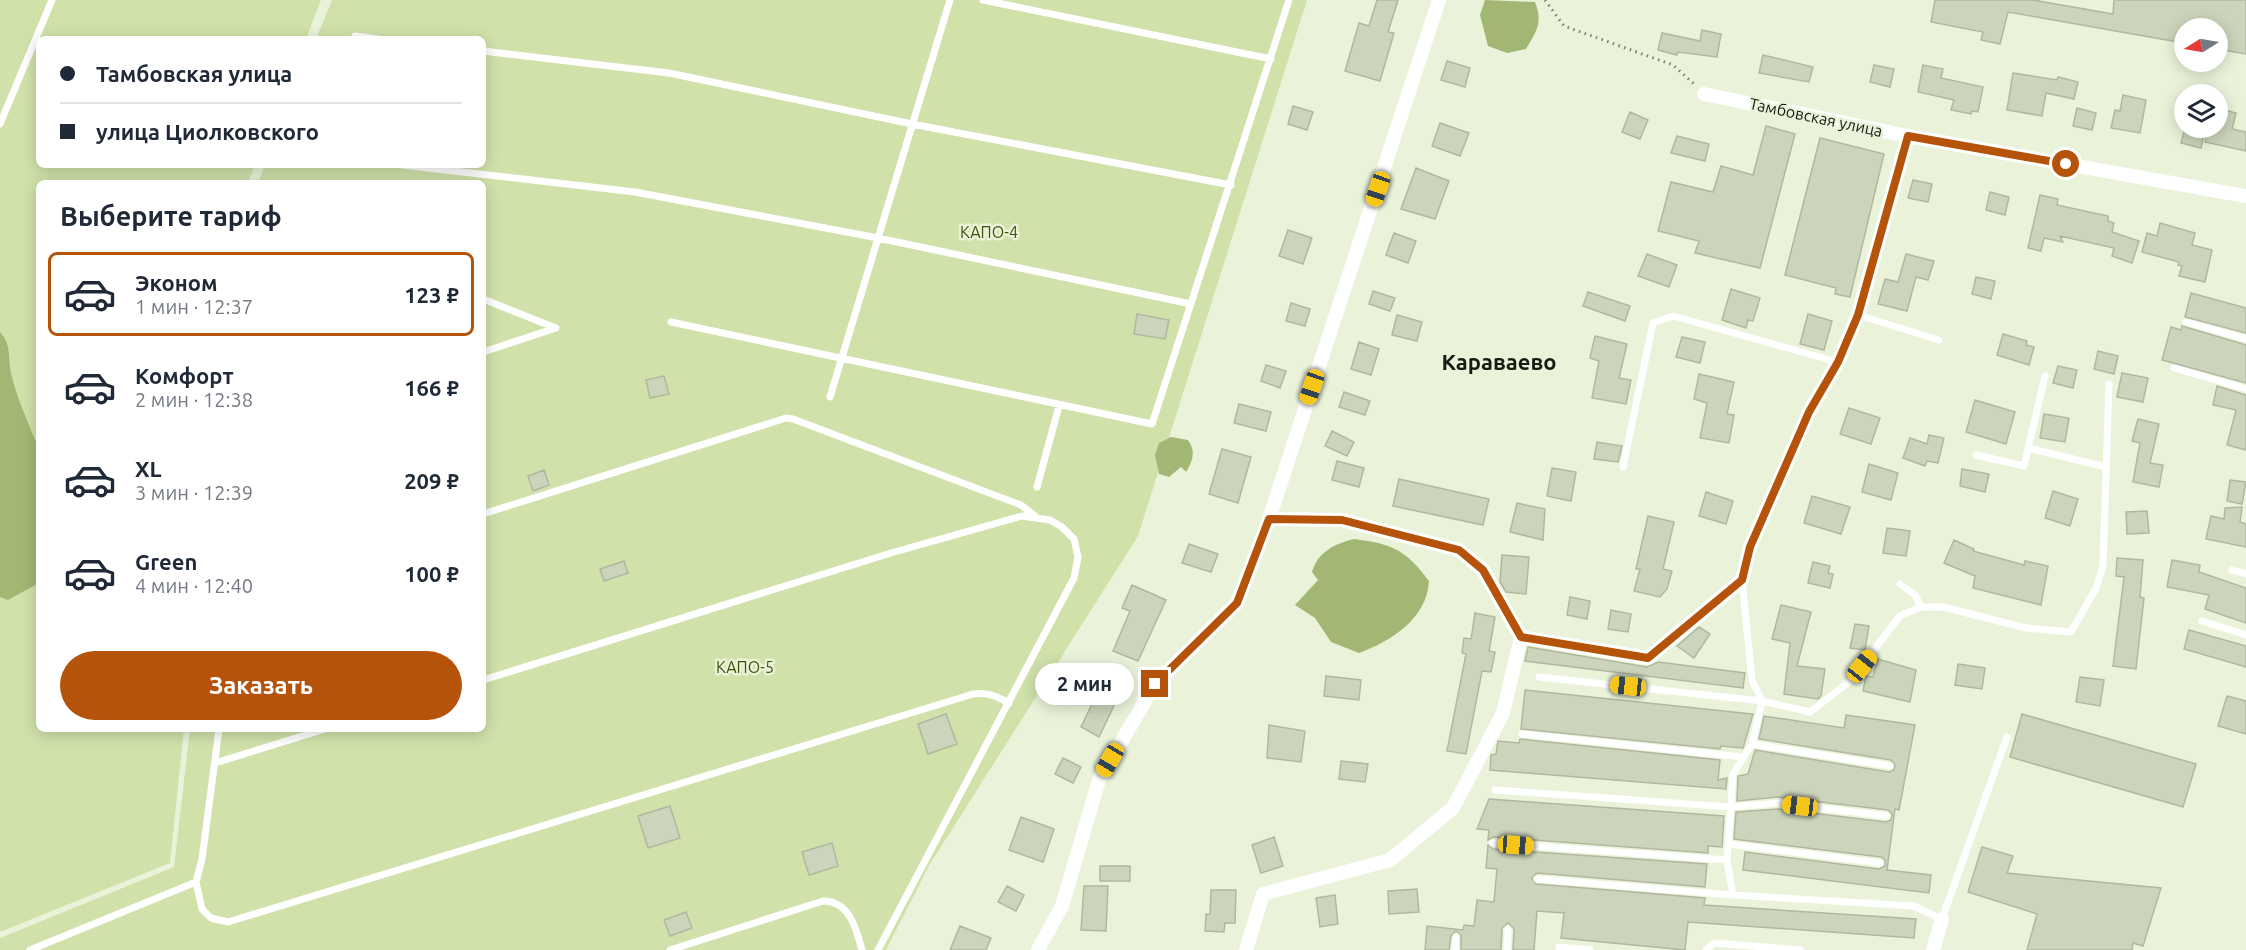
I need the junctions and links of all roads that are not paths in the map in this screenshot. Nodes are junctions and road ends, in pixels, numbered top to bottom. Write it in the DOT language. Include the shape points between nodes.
graph roads {
  1 [pos="52,0"];
  2 [pos="950,0"];
  3 [pos="983,0"];
  4 [pos="1289,0"];
  5 [pos="1439,0"];
  6 [pos="37,36"];
  7 [pos="36,38"];
  8 [pos="486,51"];
  9 [pos="1271,59"];
  10 [pos="1704,94"];
  11 [pos="0,124"];
  12 [pos="912,124"];
  13 [pos="1908,136"];
  14 [pos="428,168"];
  15 [pos="1231,185"];
  16 [pos="2246,196"];
  17 [pos="878,238"];
  18 [pos="486,300"];
  19 [pos="1191,304"];
  20 [pos="1858,315"];
  21 [pos="671,322"];
  22 [pos="2186,322"];
  23 [pos="2246,339"];
  24 [pos="1939,340"];
  25 [pos="486,351"];
  26 [pos="841,358"];
  27 [pos="1838,362"];
  28 [pos="2174,368"];
  29 [pos="2045,376"];
  30 [pos="2109,384"];
  31 [pos="2246,389"];
  32 [pos="830,397"];
  33 [pos="1059,406"];
  34 [pos="2028,448"];
  35 [pos="1976,455"];
  36 [pos="1623,467"];
  37 [pos="2106,467"];
  38 [pos="1037,487"];
  39 [pos="486,513"];
  40 [pos="1035,516"];
  41 [pos="1269,519"];
  42 [pos="2232,570"];
  43 [pos="2246,574"];
  44 [pos="1742,580"];
  45 [pos="1900,584"];
  46 [pos="1921,607"];
  47 [pos="2202,621"];
  48 [pos="2246,635"];
  49 [pos="1521,637"];
  50 [pos="1539,677"];
  51 [pos="486,679"];
  52 [pos="1762,701"];
  53 [pos="1009,703"];
  54 [pos="219,732"];
  55 [pos="315,732"];
  56 [pos="1522,734"];
  57 [pos="2007,737"];
  58 [pos="1752,744"];
  59 [pos="1743,758"];
  60 [pos="215,763"];
  61 [pos="1890,766"];
  62 [pos="1495,790"];
  63 [pos="1730,807"];
  64 [pos="1887,816"];
  65 [pos="1493,843"];
  66 [pos="1728,844"];
  67 [pos="1727,860"];
  68 [pos="1880,863"];
  69 [pos="1537,879"];
  70 [pos="196,882"];
  71 [pos="1733,895"];
  72 [pos="1942,919"];
  73 [pos="1508,929"];
  74 [pos="1456,937"];
  75 [pos="30,950"];
  76 [pos="670,950"];
  77 [pos="862,950"];
  78 [pos="878,950"];
  79 [pos="1038,950"];
  80 [pos="1246,950"];
  81 [pos="1455,950"];
  82 [pos="1507,950"];
  83 [pos="1558,950"];
  84 [pos="1590,950"];
  85 [pos="1706,950"];
  86 [pos="1800,950"];
  87 [pos="1933,950"];
  1 -- 6 [label="lane"];
  2 -- 12 [label="lane"];
  3 -- 9 [label="lane"];
  4 -- 9 [label="lane"];
  5 -- 41 [label="street"];
  7 -- 11 [label="lane"];
  8 -- 12 [label="lane" via="669,73"];
  9 -- 15 [label="lane"];
  10 -- 13 [label="street, Тамбовская улица"];
  12 -- 15 [label="lane"];
  12 -- 17 [label="lane"];
  13 -- 16 [label="street, Тамбовская улица"];
  13 -- 20 [label="street"];
  14 -- 17 [label="lane" via="635,192"];
  15 -- 19 [label="lane"];
  17 -- 19 [label="lane"];
  17 -- 26 [label="lane"];
  18 -- 25 [label="lane" via="556,328"];
  19 -- 33 [label="lane" via="1152,424"];
  20 -- 24 [label="lane"];
  20 -- 27 [label="street"];
  21 -- 26 [label="lane"];
  22 -- 23 [label="lane"];
  26 -- 32 [label="lane"];
  26 -- 33 [label="lane"];
  27 -- 36 [label="lane" via="1673,316 1653,323"];
  27 -- 44 [label="street" via="1809,412 1750,547"];
  28 -- 31 [label="lane"];
  29 -- 34 [label="lane"];
  30 -- 37 [label="lane"];
  33 -- 38 [label="lane"];
  34 -- 35 [label="lane" via="2024,466"];
  34 -- 37 [label="lane"];
  37 -- 46 [label="lane" via="2103,566 2096,588 2071,632 2026,628 1943,607"];
  39 -- 40 [label="lane" via="786,418 1022,505"];
  40 -- 51 [label="lane" via="1022,516 902,549"];
  40 -- 53 [label="lane" via="1062,527 1074,539 1078,557 1074,578"];
  41 -- 49 [label="street" via="1342,520 1459,550 1483,570"];
  41 -- 79 [label="street" via="1237,603 1155,684 1099,780 1062,906"];
  42 -- 43 [label="lane"];
  44 -- 49 [label="street" via="1648,658"];
  44 -- 52 [label="lane" via="1752,680"];
  45 -- 46 [label="lane" via="1915,595"];
  46 -- 52 [label="lane" via="1900,616 1849,682 1810,712"];
  47 -- 48 [label="lane"];
  49 -- 80 [label="street" via="1503,713 1453,808 1390,860 1263,894"];
  50 -- 52 [label="lane"];
  52 -- 58 [label="lane"];
  53 -- 70 [label="lane" via="996,696 973,694 228,922 211,918 202,909"];
  53 -- 78 [label="lane"];
  54 -- 60 [label="lane"];
  55 -- 60 [label="lane"];
  56 -- 59 [label="lane"];
  57 -- 72 [label="lane"];
  58 -- 59 [label="lane"];
  58 -- 61 [label="lane"];
  59 -- 63 [label="lane" via="1732,774"];
  60 -- 70 [label="lane"];
  62 -- 63 [label="lane"];
  63 -- 64 [label="lane" via="1778,803"];
  63 -- 66 [label="lane"];
  65 -- 67 [label="lane"];
  66 -- 67 [label="lane"];
  66 -- 68 [label="lane"];
  67 -- 71 [label="lane"];
  69 -- 71 [label="lane"];
  70 -- 75 [label="lane"];
  71 -- 72 [label="lane" via="1914,906"];
  72 -- 87 [label="street"];
  73 -- 82 [label="lane"];
  74 -- 81 [label="lane"];
  76 -- 77 [label="lane" via="835,901 846,909"];
  83 -- 84 [label="lane"];
  85 -- 86 [label="lane" via="1714,943"];
}
